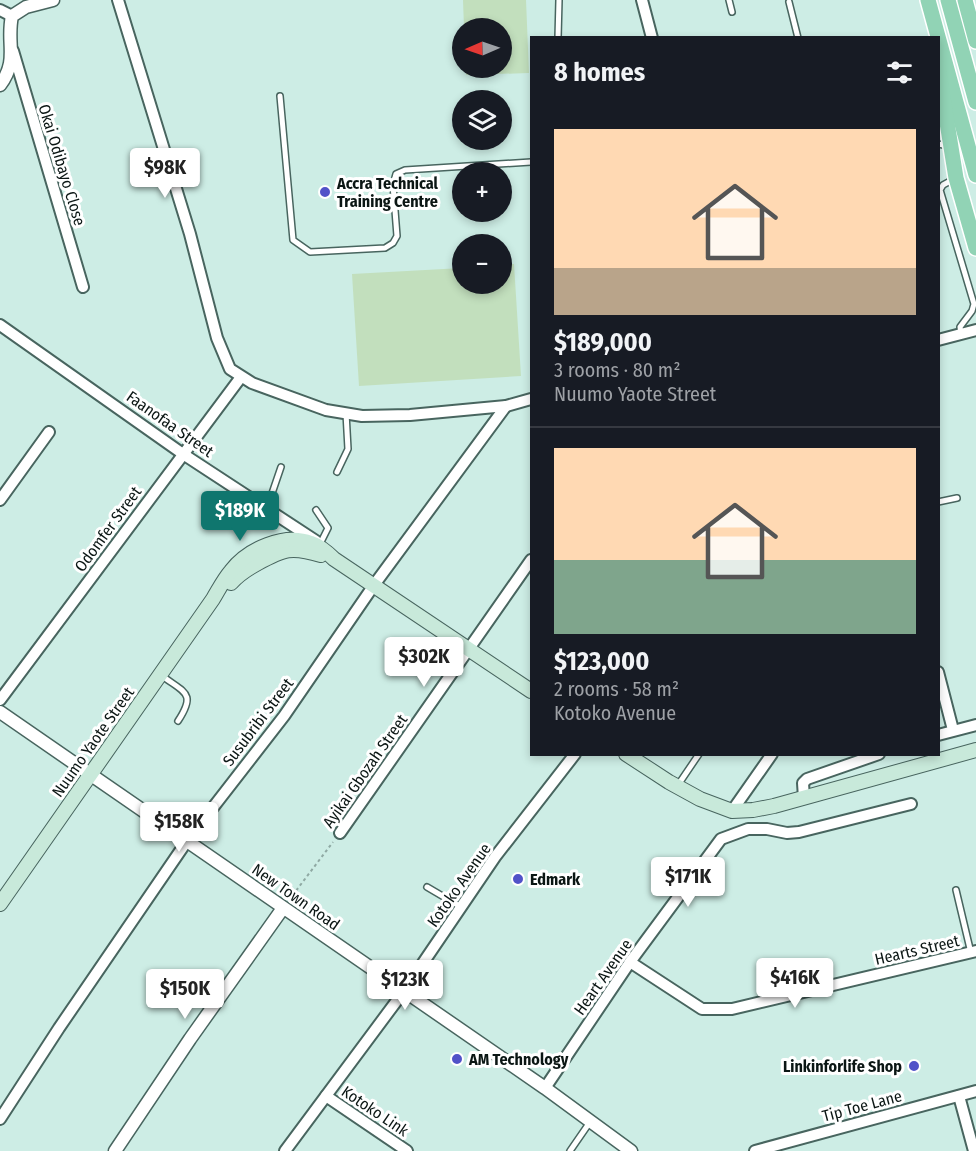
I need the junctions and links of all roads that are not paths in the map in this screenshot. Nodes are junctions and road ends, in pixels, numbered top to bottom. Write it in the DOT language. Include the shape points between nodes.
graph roads {
  1 [pos="53,0"];
  2 [pos="118,0"];
  3 [pos="558,0"];
  4 [pos="642,0"];
  5 [pos="729,0"];
  6 [pos="948,0"];
  7 [pos="965,0"];
  8 [pos="789,2"];
  9 [pos="930,7"];
  10 [pos="0,10"];
  11 [pos="732,12"];
  12 [pos="12,16"];
  13 [pos="558,36"];
  14 [pos="651,36"];
  15 [pos="798,36"];
  16 [pos="934,36"];
  17 [pos="938,36"];
  18 [pos="976,41"];
  19 [pos="940,44"];
  20 [pos="12,51"];
  21 [pos="0,85"];
  22 [pos="940,93"];
  23 [pos="280,96"];
  24 [pos="976,102"];
  25 [pos="944,145"];
  26 [pos="530,162"];
  27 [pos="976,175"];
  28 [pos="956,178"];
  29 [pos="976,248"];
  30 [pos="83,287"];
  31 [pos="0,325"];
  32 [pos="976,330"];
  33 [pos="961,334"];
  34 [pos="940,339"];
  35 [pos="241,377"];
  36 [pos="530,399"];
  37 [pos="506,406"];
  38 [pos="346,413"];
  39 [pos="49,432"];
  40 [pos="183,454"];
  41 [pos="281,467"];
  42 [pos="338,472"];
  43 [pos="957,498"];
  44 [pos="0,500"];
  45 [pos="940,502"];
  46 [pos="266,510"];
  47 [pos="316,510"];
  48 [pos="321,546"];
  49 [pos="334,559"];
  50 [pos="530,561"];
  51 [pos="374,585"];
  52 [pos="213,599"];
  53 [pos="468,649"];
  54 [pos="159,675"];
  55 [pos="940,680"];
  56 [pos="530,690"];
  57 [pos="0,700"];
  58 [pos="0,712"];
  59 [pos="178,721"];
  60 [pos="976,725"];
  61 [pos="953,730"];
  62 [pos="940,734"];
  63 [pos="976,750"];
  64 [pos="573,756"];
  65 [pos="629,756"];
  66 [pos="698,756"];
  67 [pos="771,756"];
  68 [pos="873,756"];
  69 [pos="91,775"];
  70 [pos="677,786"];
  71 [pos="804,798"];
  72 [pos="911,804"];
  73 [pos="732,811"];
  74 [pos="340,833"];
  75 [pos="187,840"];
  76 [pos="427,886"];
  77 [pos="956,890"];
  78 [pos="0,904"];
  79 [pos="283,908"];
  80 [pos="461,908"];
  81 [pos="974,952"];
  82 [pos="630,962"];
  83 [pos="404,991"];
  84 [pos="545,1088"];
  85 [pos="976,1091"];
  86 [pos="326,1096"];
  87 [pos="958,1096"];
  88 [pos="0,1119"];
  89 [pos="591,1120"];
  90 [pos="115,1151"];
  91 [pos="285,1151"];
  92 [pos="407,1151"];
  93 [pos="570,1151"];
  94 [pos="631,1151"];
  95 [pos="755,1151"];
  96 [pos="974,1151"];
  1 -- 12 [label="street" via="26,7"];
  2 -- 35 [label="street" via="218,338 230,369"];
  3 -- 13 [label="lane"];
  4 -- 14 [label="street"];
  5 -- 11 [label="lane"];
  6 -- 24 [label="main road"];
  7 -- 18 [label="main road"];
  8 -- 15 [label="lane"];
  9 -- 16 [label="main road"];
  9 -- 17 [label="main road"];
  10 -- 12 [label="street"];
  12 -- 20 [label="street"];
  19 -- 27 [label="main road"];
  20 -- 21 [label="street" via="7,75"];
  20 -- 30 [label="street, Okai Odibayo Close"];
  22 -- 25 [label="main road"];
  23 -- 26 [label="lane" via="293,240 310,252 385,248 393,243 393,185 396,174 405,170"];
  25 -- 28 [label="main road"];
  28 -- 29 [label="main road"];
  28 -- 33 [label="lane" via="940,190 974,304 960,327"];
  31 -- 40 [label="street, Faanofaa Street"];
  32 -- 33 [label="street"];
  33 -- 34 [label="street"];
  35 -- 38 [label="street" via="326,410"];
  35 -- 40 [label="street, Odomfer Street"];
  36 -- 37 [label="street"];
  37 -- 38 [label="street" via="410,416"];
  37 -- 51 [label="street, Susubribi Street"];
  38 -- 42 [label="lane" via="348,449"];
  39 -- 44 [label="street"];
  40 -- 46 [label="street, Faanofaa Street"];
  40 -- 57 [label="street, Odomfer Street"];
  41 -- 46 [label="lane"];
  43 -- 45 [label="lane"];
  46 -- 48 [label="street, Faanofaa Street"];
  47 -- 48 [label="lane" via="328,528"];
  48 -- 49 [label="main road, Nuumo Yaote Street"];
  48 -- 52 [label="main road, Nuumo Yaote Street" via="294,540 263,546 240,561"];
  49 -- 51 [label="main road"];
  49 -- 52 [label="main road, Nuumo Yaote Street" via="309,551 277,552 248,567"];
  50 -- 53 [label="street, Ayikai Gbozah Street"];
  51 -- 53 [label="main road"];
  51 -- 75 [label="street, Susubribi Street" via="284,716"];
  52 -- 54 [label="main road, Nuumo Yaote Street"];
  53 -- 56 [label="main road"];
  53 -- 74 [label="street, Ayikai Gbozah Street"];
  54 -- 59 [label="lane" via="188,698 188,706"];
  54 -- 69 [label="main road, Nuumo Yaote Street"];
  55 -- 61 [label="street"];
  58 -- 69 [label="street, New Town Road"];
  60 -- 61 [label="street"];
  61 -- 62 [label="street"];
  63 -- 71 [label="main road"];
  64 -- 80 [label="street, Kotoko Avenue"];
  65 -- 70 [label="main road"];
  66 -- 70 [label="lane"];
  67 -- 73 [label="street"];
  68 -- 71 [label="street" via="807,779 803,783"];
  69 -- 75 [label="street, New Town Road"];
  69 -- 78 [label="main road, Nuumo Yaote Street"];
  70 -- 73 [label="main road"];
  71 -- 73 [label="main road"];
  72 -- 82 [label="street, Heart Avenue" via="799,832 748,829 721,840"];
  75 -- 79 [label="street, New Town Road"];
  75 -- 88 [label="street, Susubribi Street"];
  76 -- 80 [label="lane"];
  77 -- 81 [label="lane"];
  79 -- 83 [label="street, New Town Road"];
  79 -- 90 [label="street"];
  80 -- 83 [label="street, Kotoko Avenue"];
  81 -- 82 [label="street, Hearts Street" via="732,1010 713,1011 702,1009"];
  82 -- 84 [label="street, Heart Avenue"];
  83 -- 84 [label="street, New Town Road"];
  83 -- 86 [label="street, Kotoko Avenue"];
  84 -- 89 [label="street, New Town Road"];
  85 -- 87 [label="street, Tip Toe Lane"];
  86 -- 91 [label="street, Kotoko Avenue"];
  86 -- 92 [label="street, Kotoko Link"];
  87 -- 95 [label="street, Tip Toe Lane"];
  87 -- 96 [label="street"];
  89 -- 93 [label="lane"];
  89 -- 94 [label="street, New Town Road"];
}
